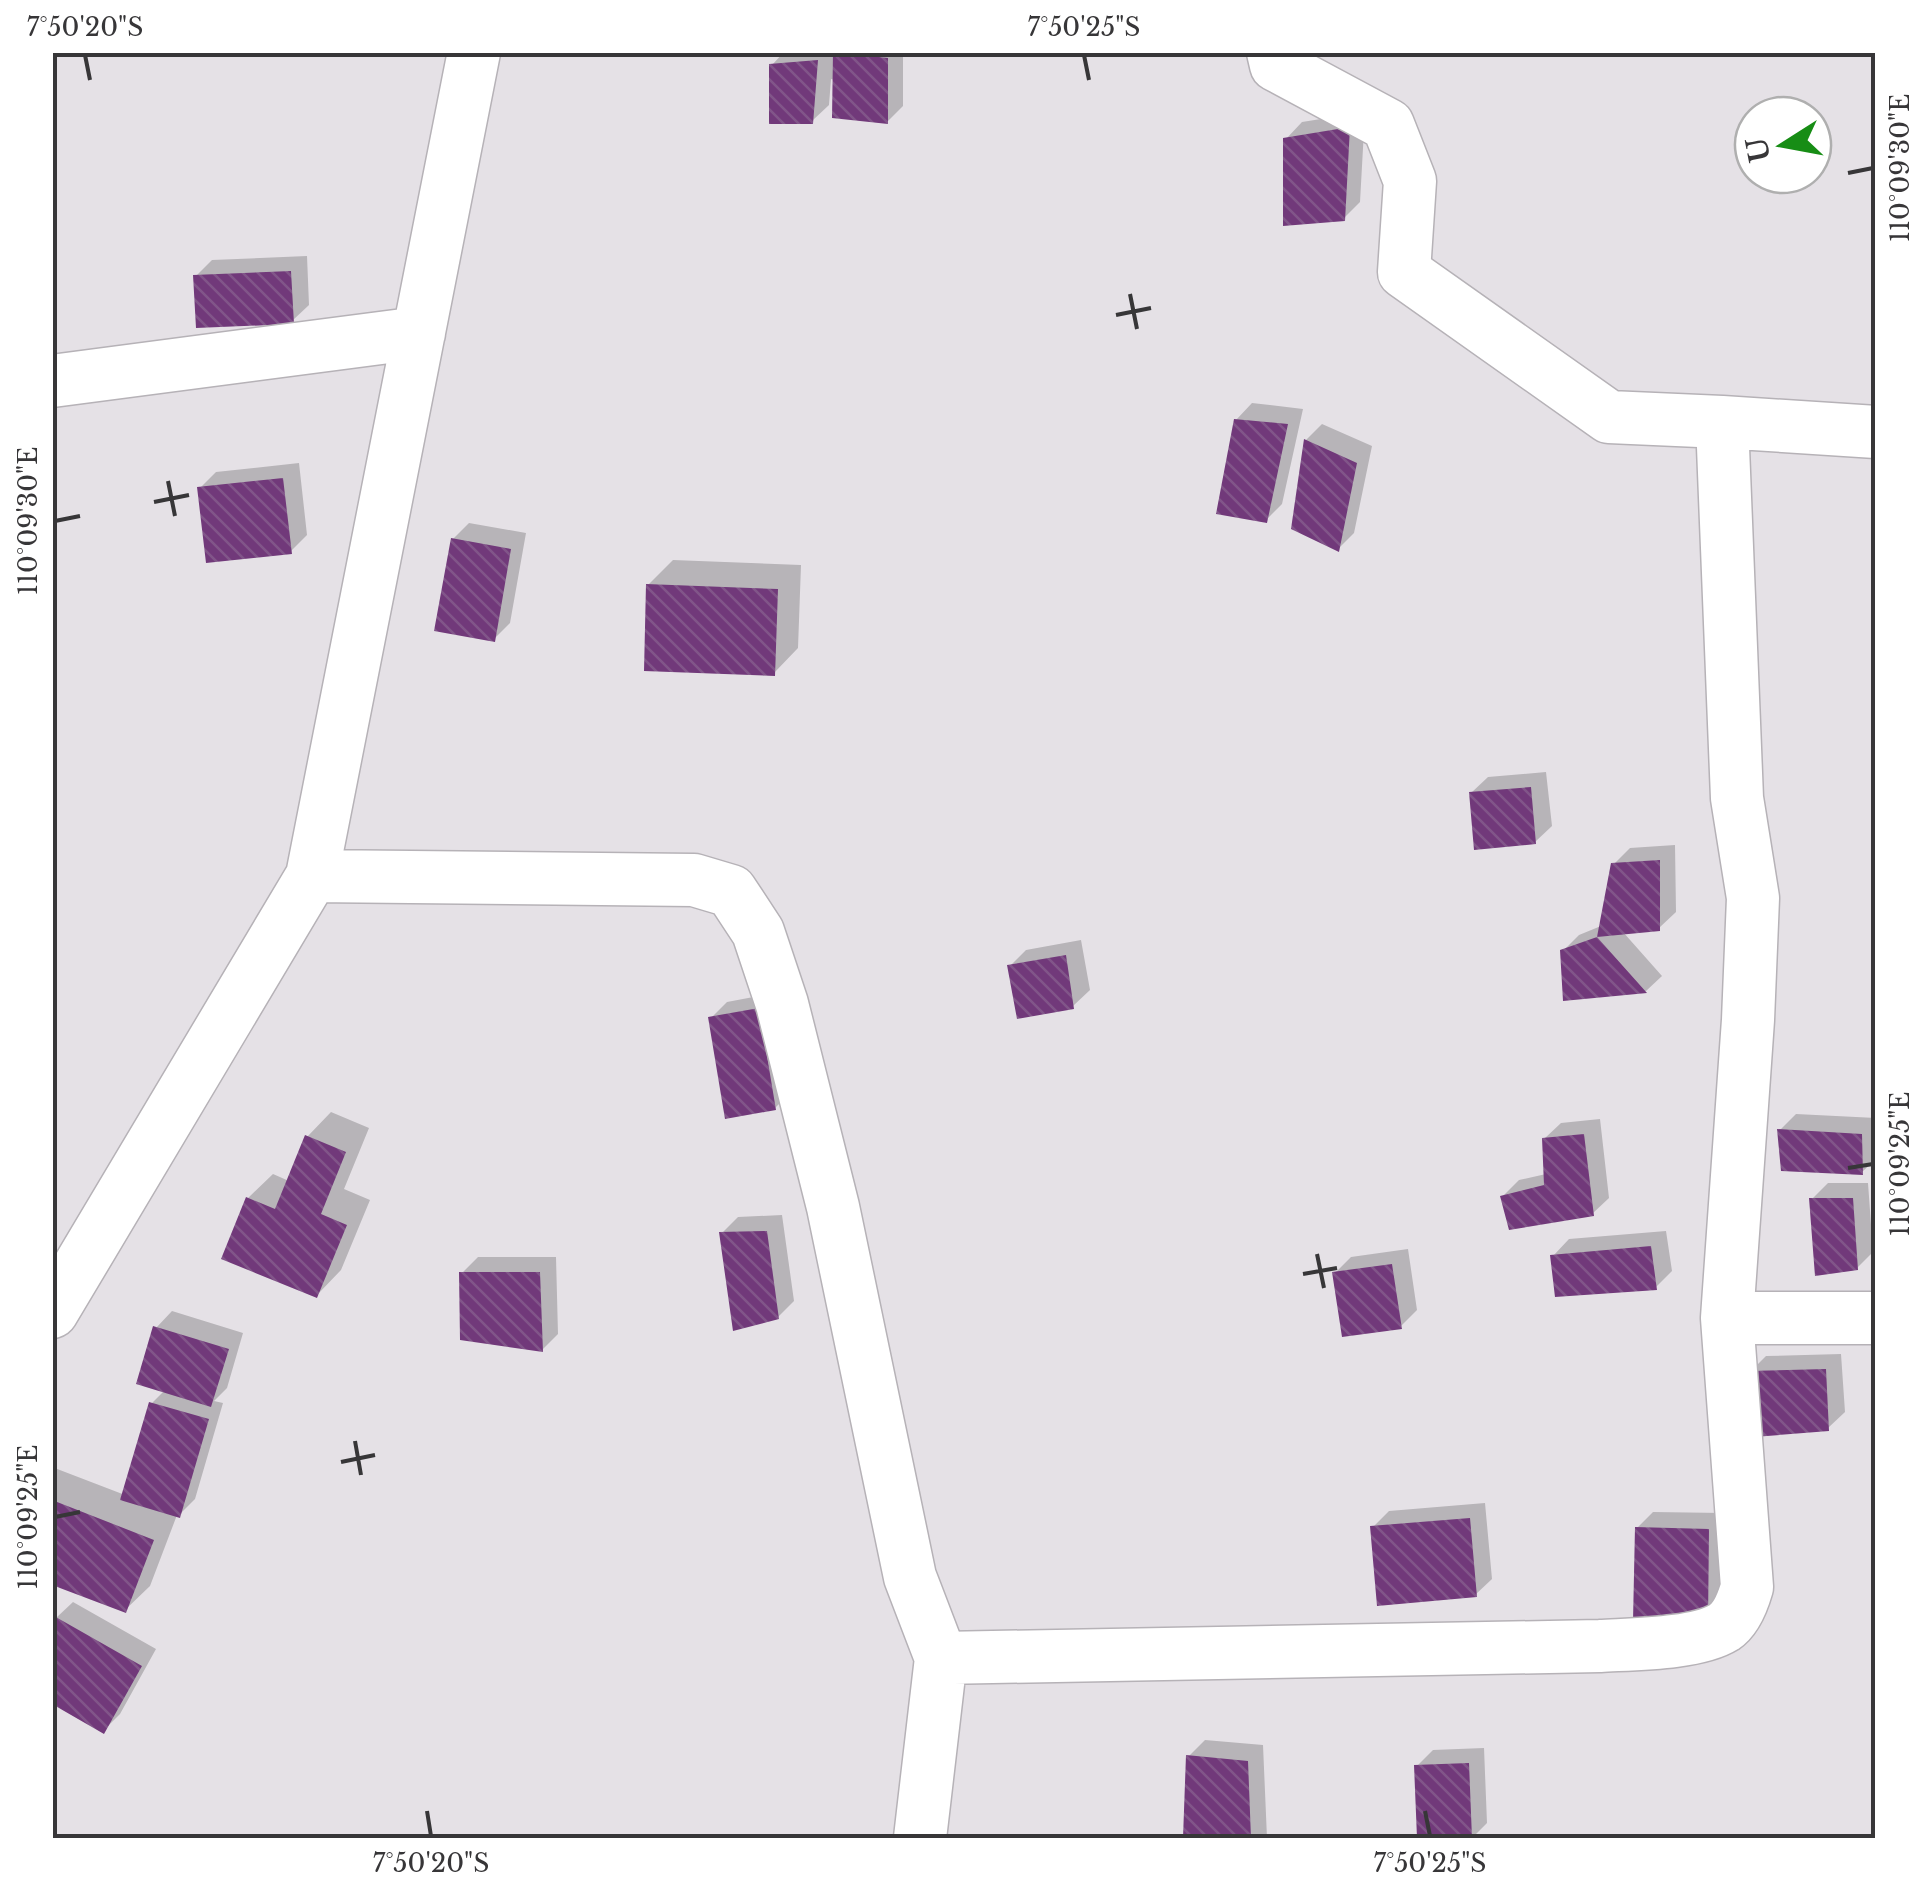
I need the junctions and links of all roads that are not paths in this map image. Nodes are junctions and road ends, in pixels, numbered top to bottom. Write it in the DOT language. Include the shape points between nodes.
graph roads {
  1 [pos="474,52"];
  2 [pos="1273,52"];
  3 [pos="419,333"];
  4 [pos="52,381"];
  5 [pos="1722,422"];
  6 [pos="1876,432"];
  7 [pos="312,876"];
  8 [pos="52,1312"];
  9 [pos="1727,1318"];
  10 [pos="1876,1318"];
  11 [pos="941,1658"];
  12 [pos="920,1838"];
  1 -- 3 [label="street"];
  2 -- 5 [label="street" via="1276,65 1388,126 1410,182 1404,272 1609,417"];
  3 -- 4 [label="street"];
  3 -- 7 [label="street"];
  5 -- 6 [label="street"];
  5 -- 9 [label="street" via="1737,798 1753,898"];
  7 -- 8 [label="street"];
  7 -- 11 [label="street" via="694,880 731,890 758,932 782,1004 910,1577"];
  9 -- 10 [label="street"];
  9 -- 11 [label="street" via="1747,1587 1725,1626 1687,1640 1600,1646"];
  11 -- 12 [label="street"];
}
